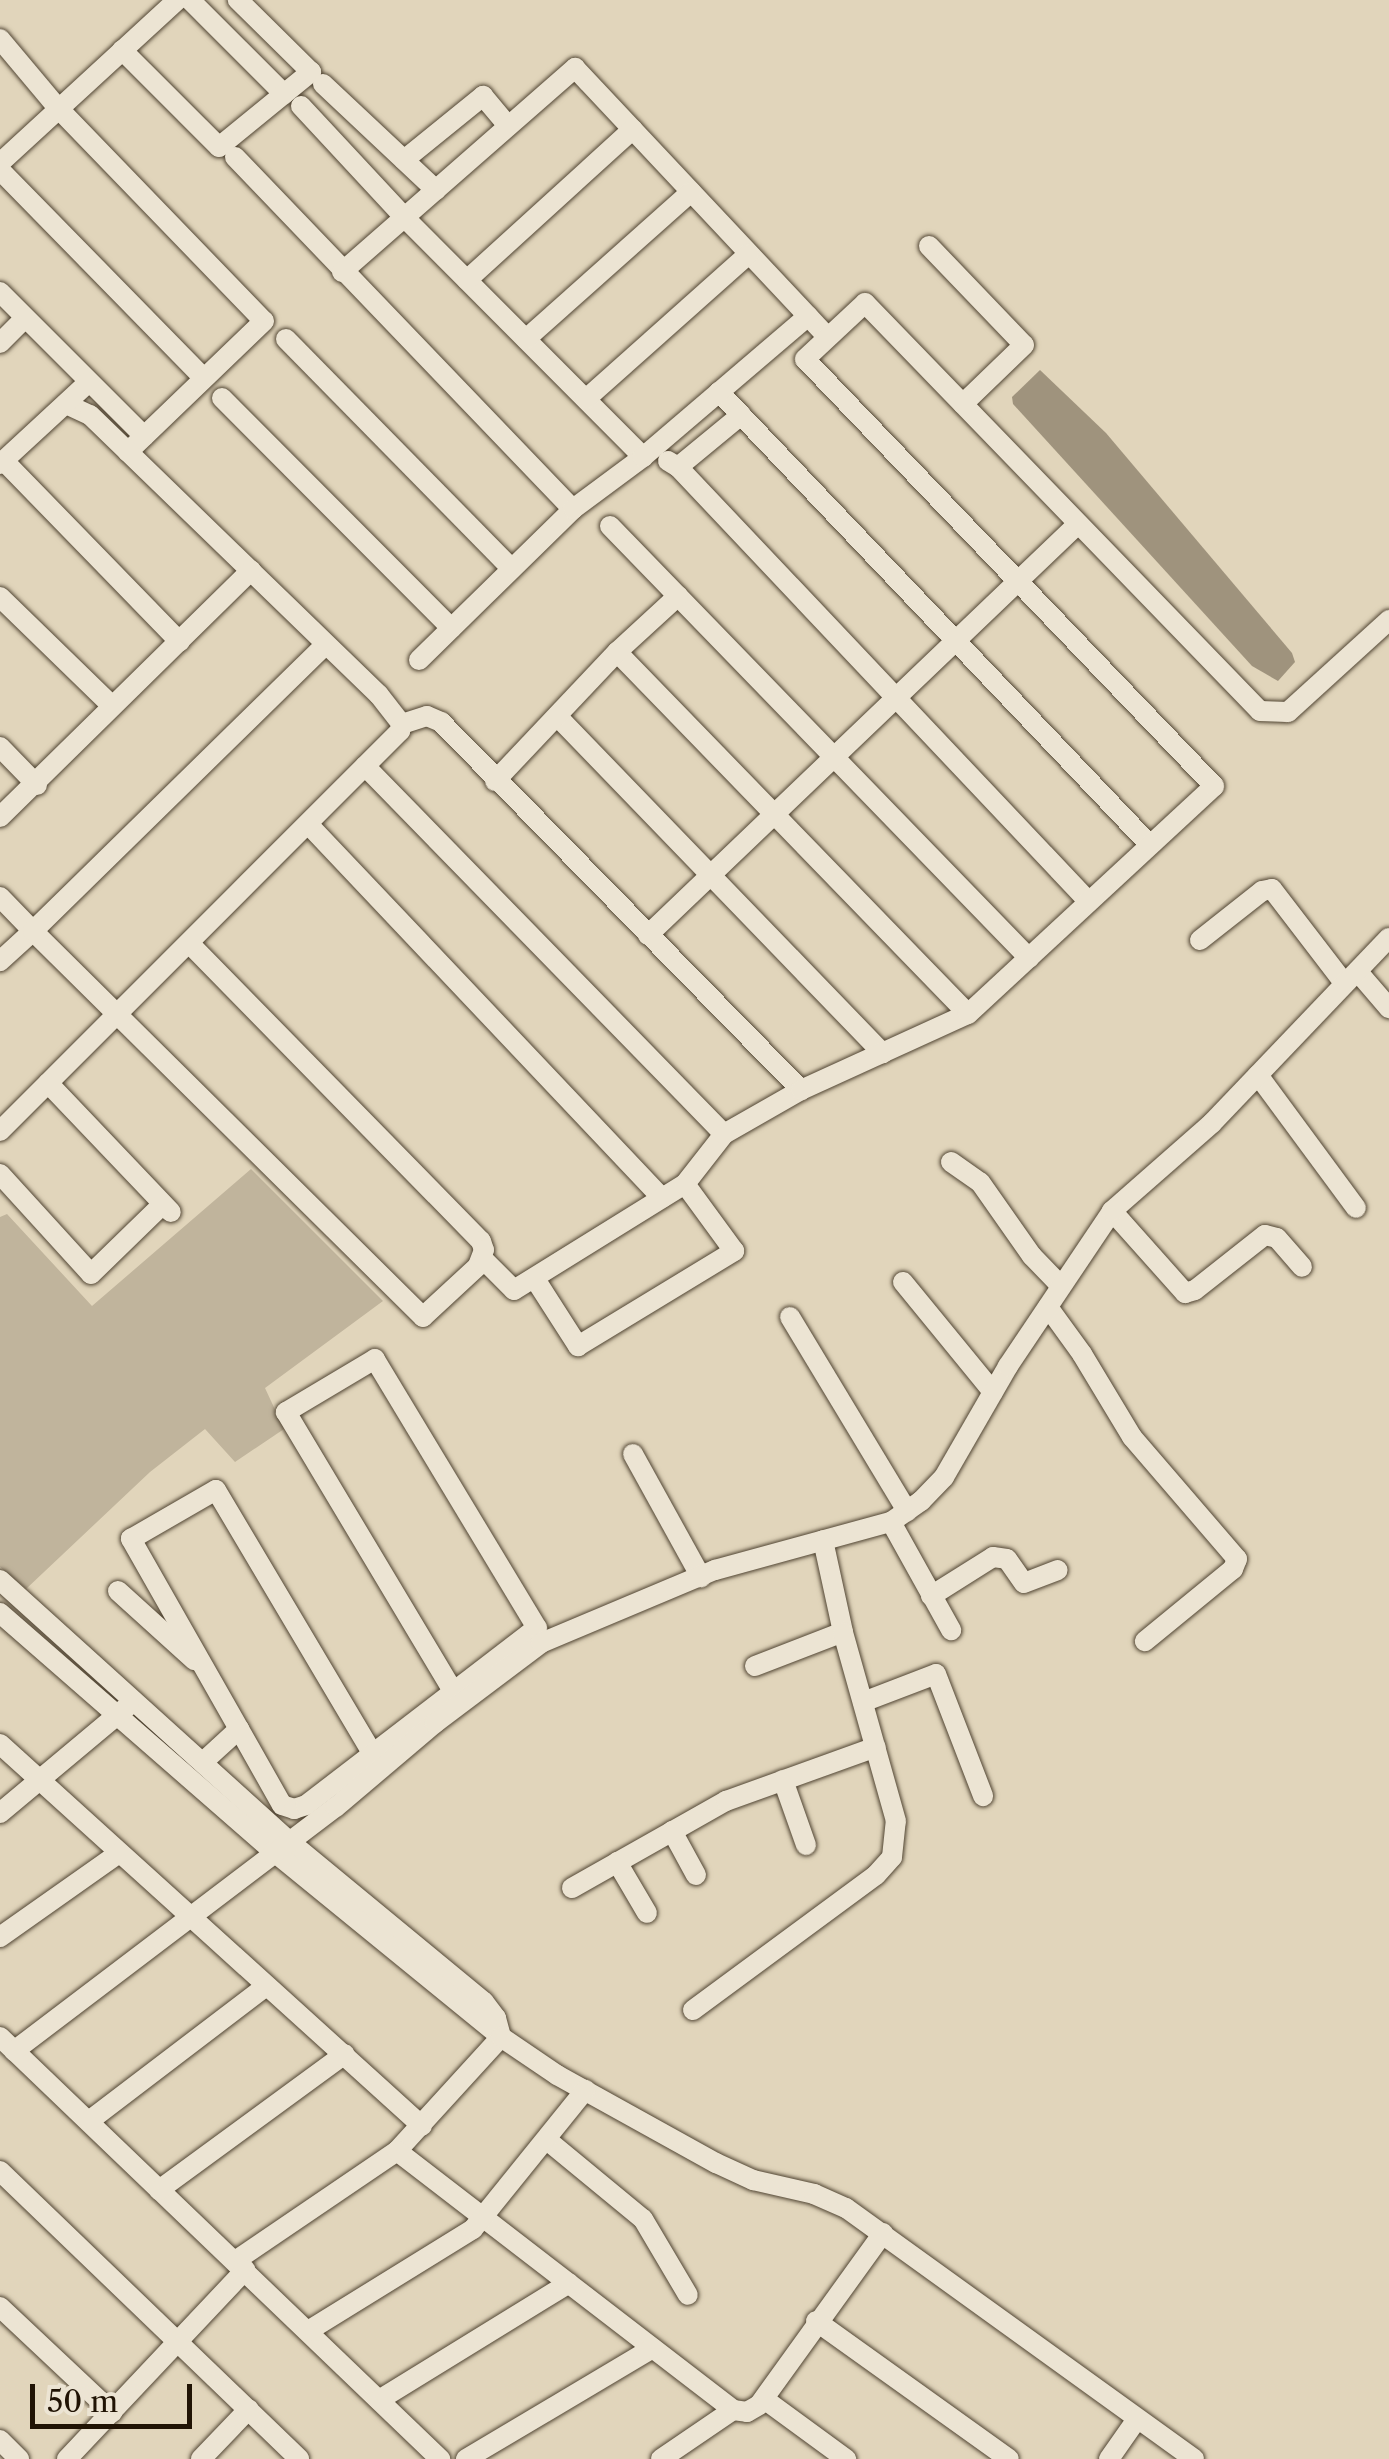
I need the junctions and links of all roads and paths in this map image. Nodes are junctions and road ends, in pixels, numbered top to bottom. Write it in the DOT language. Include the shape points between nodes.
graph roads {
  1 [pos="177,0"];
  2 [pos="190,0"];
  3 [pos="238,0"];
  4 [pos="0,39"];
  5 [pos="122,50"];
  6 [pos="324,84"];
  7 [pos="293,100"];
  8 [pos="58,108"];
  9 [pos="508,126"];
  10 [pos="633,130"];
  11 [pos="236,157"];
  12 [pos="404,160"];
  13 [pos="0,167"];
  14 [pos="436,190"];
  15 [pos="691,192"];
  16 [pos="404,217"];
  17 [pos="929,246"];
  18 [pos="749,254"];
  19 [pos="342,272"];
  20 [pos="467,280"];
  21 [pos="0,292"];
  22 [pos="808,316"];
  23 [pos="26,318"];
  24 [pos="828,338"];
  25 [pos="286,339"];
  26 [pos="526,339"];
  27 [pos="0,343"];
  28 [pos="204,378"];
  29 [pos="89,382"];
  30 [pos="718,392"];
  31 [pos="222,398"];
  32 [pos="586,399"];
  33 [pos="66,404"];
  34 [pos="963,404"];
  35 [pos="741,416"];
  36 [pos="144,436"];
  37 [pos="128,452"];
  38 [pos="647,454"];
  39 [pos="2,462"];
  40 [pos="678,467"];
  41 [pos="573,509"];
  42 [pos="1078,524"];
  43 [pos="610,526"];
  44 [pos="512,569"];
  45 [pos="252,570"];
  46 [pos="1018,581"];
  47 [pos="678,596"];
  48 [pos="0,597"];
  49 [pos="1389,620"];
  50 [pos="452,628"];
  51 [pos="956,641"];
  52 [pos="180,642"];
  53 [pos="325,644"];
  54 [pos="617,652"];
  55 [pos="420,660"];
  56 [pos="896,698"];
  57 [pos="112,706"];
  58 [pos="557,716"];
  59 [pos="402,724"];
  60 [pos="0,746"];
  61 [pos="835,758"];
  62 [pos="366,766"];
  63 [pos="495,781"];
  64 [pos="38,785"];
  65 [pos="0,816"];
  66 [pos="776,816"];
  67 [pos="308,824"];
  68 [pos="1150,845"];
  69 [pos="714,873"];
  70 [pos="0,897"];
  71 [pos="1089,902"];
  72 [pos="33,932"];
  73 [pos="648,935"];
  74 [pos="1389,938"];
  75 [pos="1200,940"];
  76 [pos="189,943"];
  77 [pos="1029,958"];
  78 [pos="0,961"];
  79 [pos="1351,977"];
  80 [pos="1389,1008"];
  81 [pos="968,1014"];
  82 [pos="117,1016"];
  83 [pos="884,1053"];
  84 [pos="1258,1075"];
  85 [pos="48,1083"];
  86 [pos="800,1090"];
  87 [pos="0,1131"];
  88 [pos="724,1134"];
  89 [pos="951,1162"];
  90 [pos="0,1174"];
  91 [pos="686,1184"];
  92 [pos="662,1198"];
  93 [pos="1356,1208"];
  94 [pos="1112,1211"];
  95 [pos="482,1258"];
  96 [pos="1302,1267"];
  97 [pos="535,1279"];
  98 [pos="902,1282"];
  99 [pos="1060,1285"];
  100 [pos="1048,1307"];
  101 [pos="790,1317"];
  102 [pos="993,1392"];
  103 [pos="633,1454"];
  104 [pos="899,1517"];
  105 [pos="823,1540"];
  106 [pos="1058,1570"];
  107 [pos="700,1577"];
  108 [pos="0,1580"];
  109 [pos="118,1590"];
  110 [pos="931,1596"];
  111 [pos="0,1613"];
  112 [pos="951,1630"];
  113 [pos="842,1632"];
  114 [pos="1146,1641"];
  115 [pos="756,1666"];
  116 [pos="210,1674"];
  117 [pos="453,1691"];
  118 [pos="863,1702"];
  119 [pos="126,1707"];
  120 [pos="239,1729"];
  121 [pos="0,1744"];
  122 [pos="876,1747"];
  123 [pos="372,1754"];
  124 [pos="204,1762"];
  125 [pos="43,1780"];
  126 [pos="783,1780"];
  127 [pos="983,1796"];
  128 [pos="0,1813"];
  129 [pos="672,1831"];
  130 [pos="806,1844"];
  131 [pos="282,1846"];
  132 [pos="119,1853"];
  133 [pos="617,1862"];
  134 [pos="696,1875"];
  135 [pos="572,1888"];
  136 [pos="647,1913"];
  137 [pos="191,1916"];
  138 [pos="0,1937"];
  139 [pos="266,1986"];
  140 [pos="693,2010"];
  141 [pos="501,2037"];
  142 [pos="7,2044"];
  143 [pos="345,2054"];
  144 [pos="584,2090"];
  145 [pos="89,2121"];
  146 [pos="422,2126"];
  147 [pos="547,2140"];
  148 [pos="396,2151"];
  149 [pos="0,2171"];
  150 [pos="160,2190"];
  151 [pos="482,2215"];
  152 [pos="883,2233"];
  153 [pos="240,2266"];
  154 [pos="569,2283"];
  155 [pos="688,2294"];
  156 [pos="0,2307"];
  157 [pos="816,2321"];
  158 [pos="308,2331"];
  159 [pos="178,2341"];
  160 [pos="653,2348"];
  161 [pos="764,2399"];
  162 [pos="379,2400"];
  163 [pos="250,2410"];
  164 [pos="733,2410"];
  165 [pos="112,2412"];
  166 [pos="1137,2419"];
  167 [pos="0,2440"];
  168 [pos="677,2456"];
  169 [pos="20,2459"];
  170 [pos="67,2459"];
  171 [pos="201,2459"];
  172 [pos="299,2459"];
  173 [pos="440,2459"];
  174 [pos="466,2459"];
  175 [pos="846,2459"];
  176 [pos="1009,2459"];
  177 [pos="1108,2459"];
  178 [pos="1194,2459"];
  1 -- 5 [label="street"];
  2 -- 7 [label="street"];
  3 -- 7 [label="street" via="311,72"];
  4 -- 8 [label="street"];
  5 -- 7 [label="street" via="219,148"];
  5 -- 8 [label="street"];
  6 -- 12 [label="street"];
  7 -- 16 [label="street"];
  8 -- 13 [label="street"];
  8 -- 28 [label="street" via="264,320"];
  9 -- 10 [label="street" via="575,68"];
  9 -- 12 [label="street" via="483,96"];
  9 -- 14 [label="street"];
  10 -- 15 [label="street"];
  10 -- 20 [label="street"];
  11 -- 19 [label="street"];
  12 -- 14 [label="street"];
  13 -- 28 [label="street"];
  14 -- 16 [label="street"];
  15 -- 18 [label="street"];
  15 -- 26 [label="street"];
  16 -- 19 [label="street"];
  16 -- 20 [label="street"];
  17 -- 34 [label="street" via="1024,345"];
  18 -- 22 [label="street"];
  18 -- 32 [label="street"];
  19 -- 41 [label="street"];
  20 -- 26 [label="street"];
  21 -- 23 [label="street"];
  22 -- 24 [label="street"];
  22 -- 30 [label="street"];
  23 -- 27 [label="street"];
  23 -- 29 [label="street"];
  24 -- 34 [label="street" via="866,303"];
  24 -- 46 [label="street" via="805,359"];
  25 -- 44 [label="street"];
  26 -- 32 [label="street"];
  28 -- 36 [label="street"];
  29 -- 33 [label="street"];
  29 -- 36 [label="street"];
  30 -- 35 [label="street"];
  30 -- 38 [label="street"];
  31 -- 50 [label="street"];
  32 -- 38 [label="street"];
  33 -- 37 [label="street" via="90,415"];
  33 -- 39 [label="street"];
  34 -- 42 [label="street"];
  35 -- 40 [label="street"];
  35 -- 51 [label="street"];
  36 -- 37 [label="street"];
  37 -- 45 [label="street"];
  38 -- 40 [label="street"];
  38 -- 41 [label="street"];
  39 -- 52 [label="street"];
  40 -- 56 [label="street"];
  41 -- 44 [label="street"];
  42 -- 46 [label="street"];
  42 -- 49 [label="street" via="1260,710 1288,712"];
  43 -- 47 [label="street"];
  44 -- 50 [label="street"];
  45 -- 52 [label="street"];
  45 -- 53 [label="street"];
  46 -- 51 [label="street"];
  46 -- 68 [label="street" via="1214,786"];
  47 -- 54 [label="street"];
  47 -- 61 [label="street"];
  48 -- 57 [label="street"];
  50 -- 55 [label="street"];
  51 -- 56 [label="street"];
  51 -- 68 [label="street"];
  52 -- 57 [label="street"];
  53 -- 59 [label="street"];
  53 -- 72 [label="street"];
  54 -- 58 [label="street"];
  54 -- 66 [label="street"];
  56 -- 61 [label="street"];
  56 -- 71 [label="street"];
  57 -- 64 [label="street"];
  58 -- 63 [label="street"];
  58 -- 69 [label="street"];
  59 -- 62 [label="street"];
  59 -- 63 [label="street" via="426,716 441,722"];
  60 -- 64 [label="street"];
  61 -- 66 [label="street"];
  61 -- 77 [label="street"];
  62 -- 67 [label="street"];
  62 -- 88 [label="street"];
  63 -- 73 [label="street"];
  64 -- 65 [label="street"];
  66 -- 69 [label="street"];
  66 -- 81 [label="street"];
  67 -- 76 [label="street"];
  67 -- 92 [label="street"];
  68 -- 71 [label="street"];
  69 -- 73 [label="street"];
  69 -- 83 [label="street"];
  70 -- 72 [label="street"];
  71 -- 77 [label="street"];
  72 -- 78 [label="street"];
  72 -- 82 [label="street"];
  73 -- 86 [label="street"];
  74 -- 79 [label="street"];
  75 -- 79 [label="street" via="1272,889"];
  76 -- 82 [label="street"];
  76 -- 95 [label="street" via="481,1241"];
  77 -- 81 [label="street"];
  79 -- 80 [label="street"];
  79 -- 84 [label="street"];
  81 -- 83 [label="street"];
  82 -- 85 [label="street"];
  82 -- 95 [label="street" via="422,1317"];
  83 -- 86 [label="street"];
  84 -- 93 [label="street"];
  84 -- 94 [label="street"];
  85 -- 87 [label="street"];
  85 -- 90 [label="street" via="167,1208 91,1274"];
  86 -- 88 [label="street"];
  88 -- 91 [label="street"];
  89 -- 99 [label="street" via="980,1182"];
  91 -- 92 [label="street"];
  91 -- 97 [label="street" via="734,1251 578,1346"];
  92 -- 97 [label="street"];
  94 -- 96 [label="street" via="1185,1293 1265,1235 1278,1238"];
  94 -- 99 [label="street"];
  95 -- 97 [label="street" via="514,1290"];
  98 -- 102 [label="street"];
  99 -- 100 [label="street"];
  100 -- 102 [label="street"];
  100 -- 114 [label="street" via="1132,1437 1237,1559"];
  101 -- 104 [label="street"];
  102 -- 104 [label="street" via="944,1477"];
  103 -- 107 [label="street"];
  104 -- 105 [label="street"];
  104 -- 110 [label="street"];
  105 -- 107 [label="street"];
  105 -- 113 [label="street"];
  106 -- 110 [label="street" via="1024,1583 1007,1559 993,1557"];
  107 -- 131 [label="street" via="541,1644"];
  108 -- 119 [label="street"];
  109 -- 116 [label="street"];
  110 -- 112 [label="street"];
  111 -- 119 [label="street"];
  113 -- 115 [label="street"];
  113 -- 118 [label="street"];
  116 -- 120 [label="street"];
  116 -- 123 [label="street" via="131,1540 216,1490"];
  117 -- 117 [label="street" via="537,1628 375,1359 286,1412"];
  117 -- 123 [label="street"];
  118 -- 122 [label="street"];
  118 -- 127 [label="street" via="936,1674"];
  119 -- 124 [label="street"];
  119 -- 125 [label="street"];
  119 -- 131 [label="street"];
  120 -- 123 [label="street" via="282,1805 294,1809"];
  120 -- 124 [label="street"];
  121 -- 125 [label="street"];
  122 -- 126 [label="street"];
  122 -- 140 [label="street" via="897,1830 886,1867"];
  124 -- 131 [label="street"];
  125 -- 128 [label="street"];
  125 -- 132 [label="street"];
  126 -- 129 [label="street"];
  126 -- 130 [label="street"];
  129 -- 133 [label="street"];
  129 -- 134 [label="street"];
  131 -- 137 [label="street"];
  131 -- 141 [label="street"];
  132 -- 137 [label="street"];
  132 -- 138 [label="street"];
  133 -- 135 [label="street"];
  133 -- 136 [label="street"];
  137 -- 139 [label="street"];
  137 -- 142 [label="street"];
  139 -- 143 [label="street"];
  139 -- 145 [label="street"];
  141 -- 144 [label="street"];
  141 -- 146 [label="street"];
  142 -- 145 [label="street"];
  143 -- 146 [label="street"];
  143 -- 150 [label="street"];
  144 -- 147 [label="street"];
  144 -- 152 [label="street" via="716,2163 752,2180 814,2194"];
  145 -- 150 [label="street"];
  146 -- 148 [label="street"];
  147 -- 151 [label="street"];
  147 -- 155 [label="street" via="642,2220"];
  148 -- 151 [label="street"];
  148 -- 153 [label="street"];
  149 -- 159 [label="street"];
  150 -- 153 [label="street"];
  151 -- 154 [label="street"];
  151 -- 158 [label="street" via="454,2243"];
  152 -- 157 [label="street"];
  152 -- 166 [label="street"];
  153 -- 158 [label="street"];
  153 -- 159 [label="street"];
  154 -- 160 [label="street"];
  154 -- 162 [label="street"];
  156 -- 165 [label="street"];
  157 -- 161 [label="street"];
  157 -- 176 [label="street"];
  158 -- 162 [label="street"];
  159 -- 163 [label="street"];
  159 -- 165 [label="street"];
  160 -- 164 [label="street"];
  160 -- 174 [label="street"];
  161 -- 164 [label="street" via="747,2412"];
  161 -- 175 [label="street"];
  162 -- 173 [label="street"];
  163 -- 171 [label="street"];
  163 -- 172 [label="street"];
  164 -- 168 [label="street"];
  165 -- 170 [label="street"];
  166 -- 177 [label="street"];
  166 -- 178 [label="street"];
  167 -- 169 [label="street"];
}
